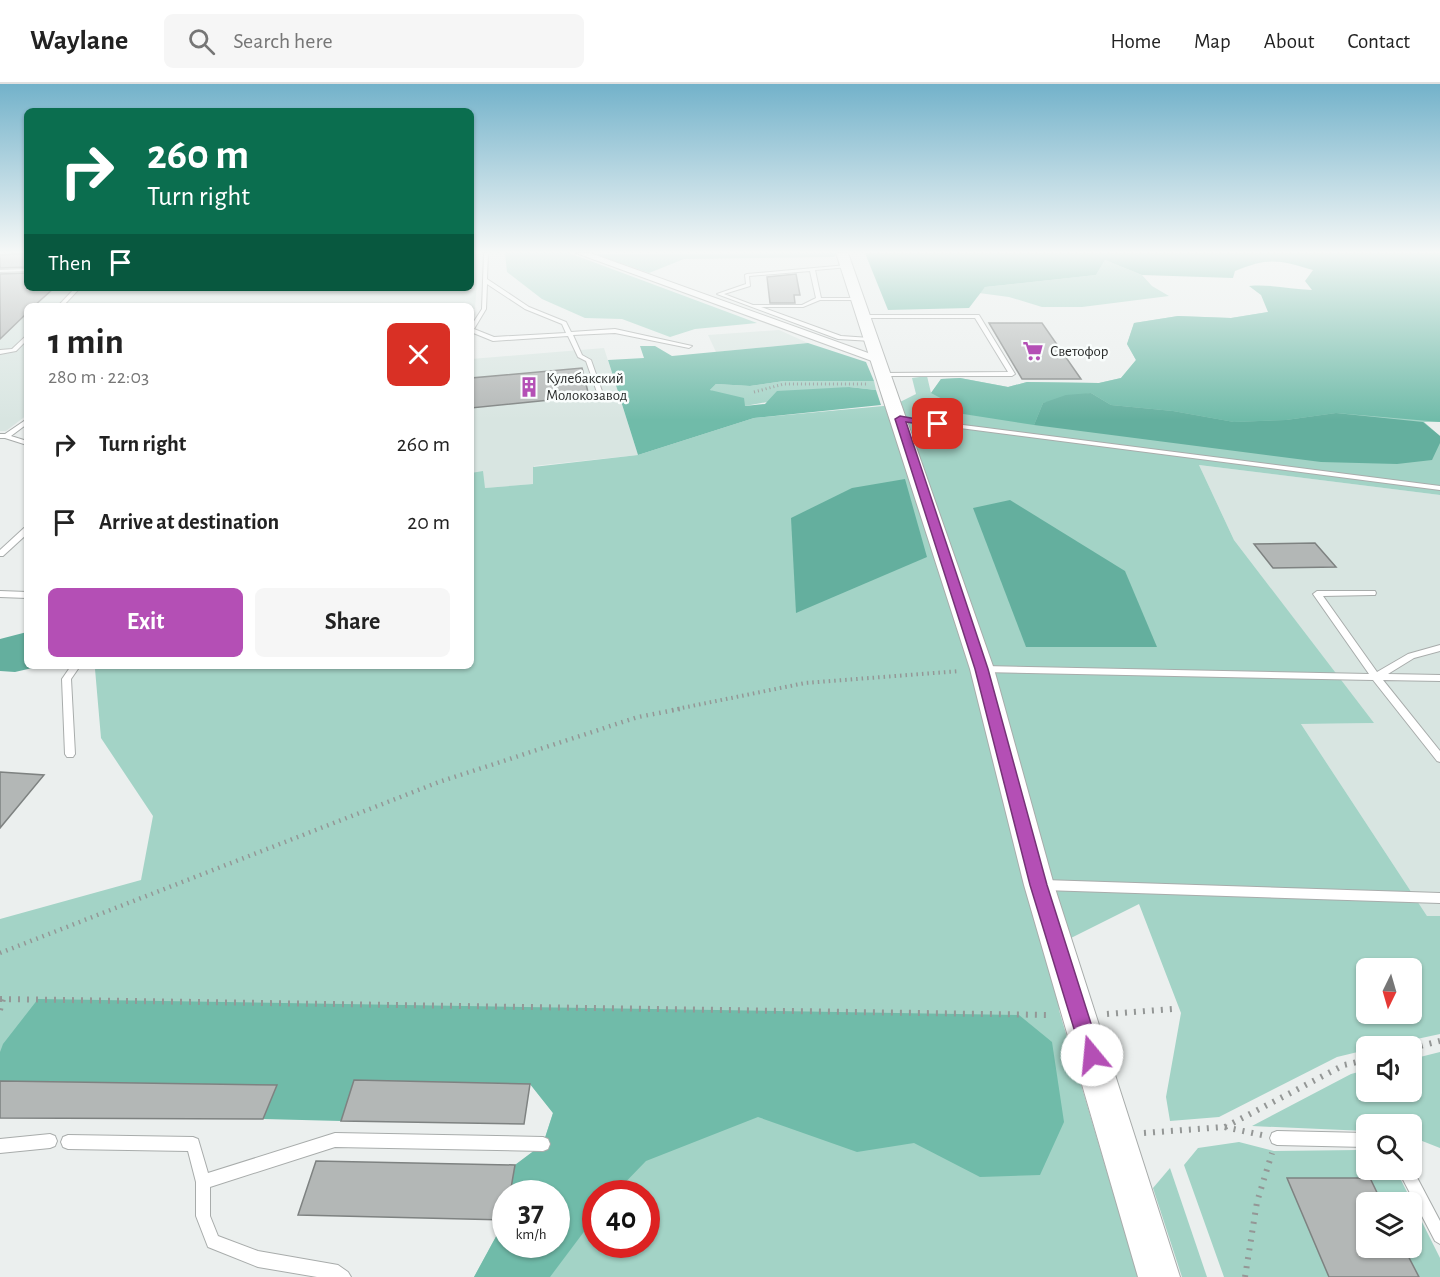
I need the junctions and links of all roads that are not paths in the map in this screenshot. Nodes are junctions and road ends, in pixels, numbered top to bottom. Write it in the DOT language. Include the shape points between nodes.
graph roads {
  1 [pos="484,309"];
  2 [pos="529,309"];
  3 [pos="738,309"];
  4 [pos="759,309"];
  5 [pos="830,309"];
  6 [pos="861,309"];
  7 [pos="474,325"];
  8 [pos="474,331"];
  9 [pos="570,334"];
  10 [pos="24,341"];
  11 [pos="873,345"];
  12 [pos="690,346"];
  13 [pos="0,352"];
  14 [pos="600,394"];
  15 [pos="900,419"];
  16 [pos="24,422"];
  17 [pos="3,436"];
  18 [pos="24,442"];
  19 [pos="1440,488"];
  20 [pos="24,533"];
  21 [pos="0,554"];
  22 [pos="1371,593"];
  23 [pos="0,594"];
  24 [pos="24,595"];
  25 [pos="1440,648"];
  26 [pos="74,669"];
  27 [pos="982,669"];
  28 [pos="1376,677"];
  29 [pos="1440,678"];
  30 [pos="70,754"];
  31 [pos="1440,758"];
  32 [pos="1039,885"];
  33 [pos="1440,897"];
  34 [pos="1277,1138"];
  35 [pos="1356,1140"];
  36 [pos="50,1141"];
  37 [pos="68,1142"];
  38 [pos="543,1144"];
  39 [pos="0,1146"];
  40 [pos="1410,1180"];
  41 [pos="203,1182"];
  42 [pos="1440,1236"];
  43 [pos="343,1277"];
  44 [pos="1159,1277"];
  1 -- 7 [label="lane"];
  2 -- 9 [label="lane" via="564,322"];
  3 -- 11 [label="street"];
  4 -- 11 [label="lane" via="840,338"];
  5 -- 11 [label="lane"];
  6 -- 11 [label="street"];
  8 -- 9 [label="lane" via="493,339"];
  9 -- 12 [label="lane" via="615,331"];
  9 -- 14 [label="lane" via="580,356 588,360"];
  10 -- 13 [label="lane" via="14,350"];
  11 -- 11 [label="lane" via="1012,374 977,316"];
  11 -- 15 [label="street"];
  15 -- 19 [label="lane"];
  15 -- 27 [label="street"];
  16 -- 17 [label="lane"];
  17 -- 18 [label="lane"];
  20 -- 21 [label="lane"];
  22 -- 28 [label="lane" via="1317,594"];
  23 -- 24 [label="lane"];
  25 -- 28 [label="lane" via="1411,656"];
  26 -- 30 [label="lane" via="66,679"];
  27 -- 28 [label="lane"];
  27 -- 32 [label="street"];
  28 -- 29 [label="lane"];
  28 -- 31 [label="lane"];
  32 -- 33 [label="lane"];
  32 -- 44 [label="street"];
  34 -- 35 [label="lane"];
  36 -- 39 [label="lane"];
  37 -- 41 [label="lane" via="194,1144"];
  38 -- 41 [label="lane" via="335,1140"];
  40 -- 42 [label="lane"];
  41 -- 43 [label="lane" via="203,1216 213,1242 258,1259"];
}
